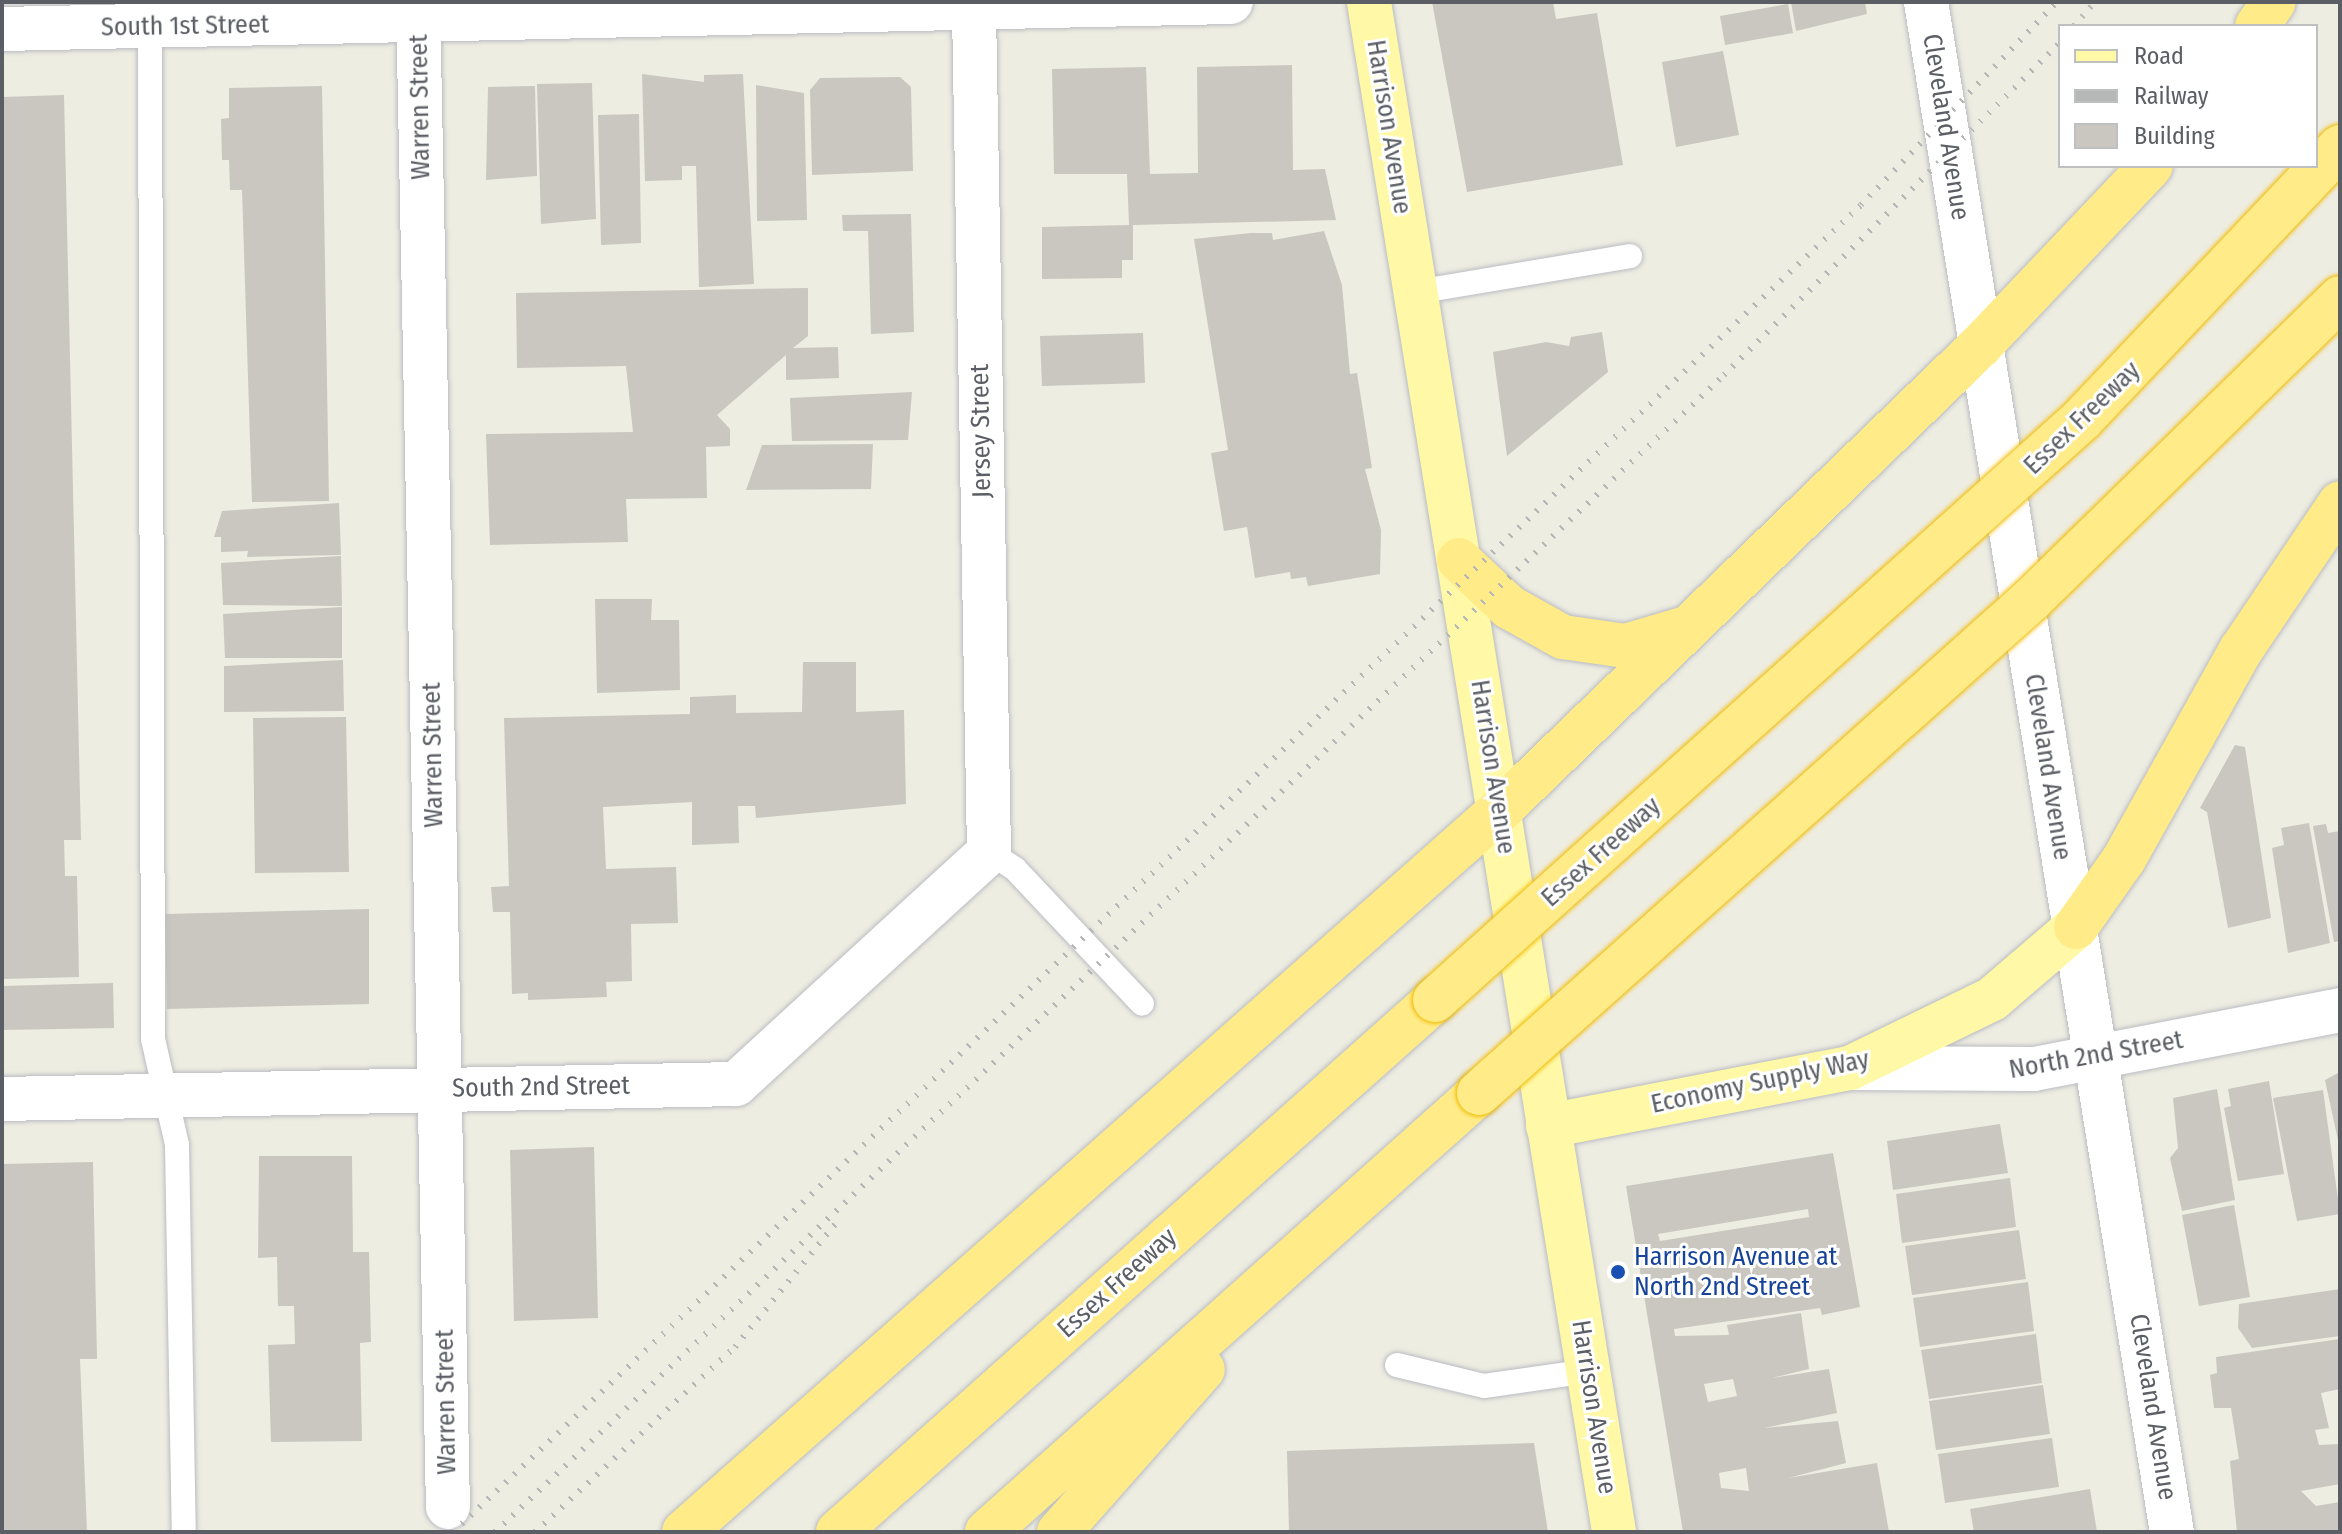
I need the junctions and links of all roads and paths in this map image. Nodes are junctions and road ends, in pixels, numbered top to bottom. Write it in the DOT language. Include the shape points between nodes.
graph roads {
  1 [pos="1231,2"];
  2 [pos="1369,2"];
  3 [pos="1926,2"];
  4 [pos="2274,2"];
  5 [pos="974,10"];
  6 [pos="418,13"];
  7 [pos="2258,24"];
  8 [pos="150,25"];
  9 [pos="2,29"];
  10 [pos="2340,147"];
  11 [pos="2149,168"];
  12 [pos="1630,256"];
  13 [pos="1416,292"];
  14 [pos="2340,298"];
  15 [pos="1980,346"];
  16 [pos="2333,513"];
  17 [pos="1459,560"];
  18 [pos="1692,625"];
  19 [pos="1500,810"];
  20 [pos="989,852"];
  21 [pos="2076,927"];
  22 [pos="1142,1004"];
  23 [pos="2340,1010"];
  24 [pos="2097,1056"];
  25 [pos="1850,1068"];
  26 [pos="440,1089"];
  27 [pos="165,1096"];
  28 [pos="2,1099"];
  29 [pos="1548,1126"];
  30 [pos="1275,1276"];
  31 [pos="1397,1365"];
  32 [pos="1588,1371"];
  33 [pos="448,1507"];
  34 [pos="184,1532"];
  35 [pos="684,1532"];
  36 [pos="838,1532"];
  37 [pos="987,1532"];
  38 [pos="1059,1532"];
  39 [pos="1614,1532"];
  40 [pos="2172,1532"];
  1 -- 5 [label="street, South 1st Street"];
  2 -- 13 [label="main road, Harrison Avenue"];
  3 -- 15 [label="street, Cleveland Avenue"];
  4 -- 7 [label="highway"];
  5 -- 6 [label="street, South 1st Street"];
  5 -- 20 [label="street, Jersey Street"];
  6 -- 8 [label="street, South 1st Street"];
  6 -- 26 [label="street, Warren Street"];
  8 -- 9 [label="street, South 1st Street"];
  8 -- 27 [label="lane" via="153,1039"];
  10 -- 36 [label="highway, Essex Freeway, bridge" via="2082,419"];
  11 -- 15 [label="highway"];
  12 -- 13 [label="lane"];
  13 -- 17 [label="main road, Harrison Avenue"];
  14 -- 30 [label="highway, bridge" via="2032,599"];
  15 -- 18 [label="highway"];
  15 -- 21 [label="street, Cleveland Avenue"];
  16 -- 21 [label="highway"];
  17 -- 18 [label="highway" via="1509,607 1582,643 1648,643"];
  17 -- 19 [label="main road, Harrison Avenue"];
  18 -- 19 [label="highway"];
  19 -- 29 [label="main road, Harrison Avenue"];
  19 -- 35 [label="highway"];
  20 -- 22 [label="lane" via="1015,869"];
  20 -- 26 [label="street, South 2nd Street" via="736,1084"];
  21 -- 24 [label="street, Cleveland Avenue"];
  21 -- 25 [label="main road, Economy Supply Way" via="1992,999"];
  23 -- 24 [label="street, North 2nd Street"];
  24 -- 25 [label="street, North 2nd Street" via="2001,1072"];
  24 -- 40 [label="street, Cleveland Avenue"];
  25 -- 29 [label="main road, Economy Supply Way"];
  26 -- 27 [label="street, South 2nd Street"];
  26 -- 33 [label="street, Warren Street"];
  27 -- 28 [label="street, South 2nd Street"];
  27 -- 34 [label="lane" via="177,1145"];
  29 -- 32 [label="main road, Harrison Avenue"];
  30 -- 37 [label="highway"];
  30 -- 38 [label="highway"];
  31 -- 32 [label="lane" via="1484,1386"];
  32 -- 39 [label="main road, Harrison Avenue"];
}
